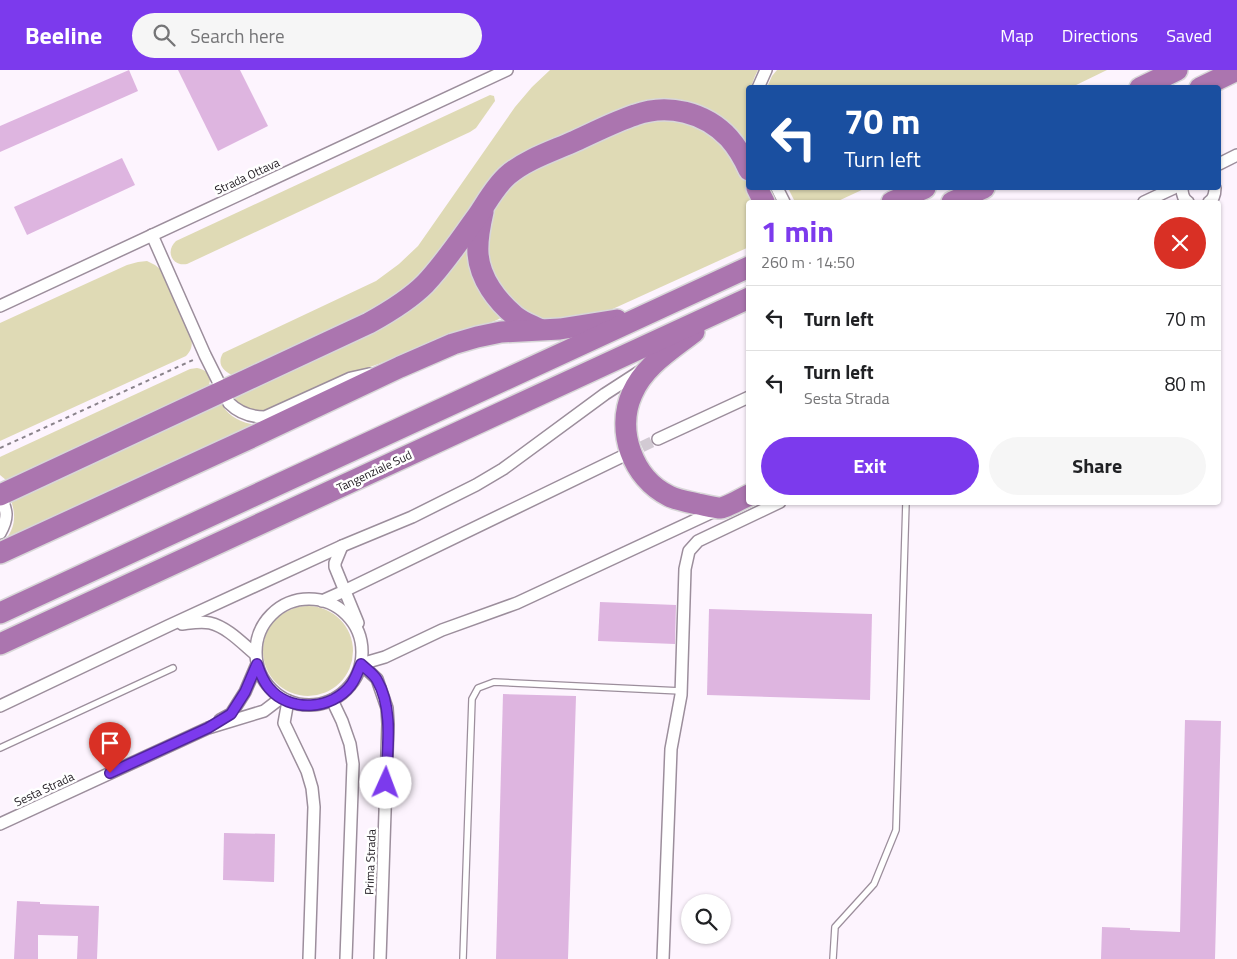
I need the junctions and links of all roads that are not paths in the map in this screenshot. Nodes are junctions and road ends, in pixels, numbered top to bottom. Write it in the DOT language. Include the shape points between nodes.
graph roads {
  1 [pos="506,70"];
  2 [pos="766,70"];
  3 [pos="1177,70"];
  4 [pos="1237,70"];
  5 [pos="759,85"];
  6 [pos="1146,85"];
  7 [pos="1206,85"];
  8 [pos="1237,155"];
  9 [pos="1221,163"];
  10 [pos="746,164"];
  11 [pos="920,190"];
  12 [pos="979,190"];
  13 [pos="1170,190"];
  14 [pos="897,200"];
  15 [pos="957,200"];
  16 [pos="1148,200"];
  17 [pos="485,206"];
  18 [pos="152,235"];
  19 [pos="746,268"];
  20 [pos="746,299"];
  21 [pos="1,304"];
  22 [pos="720,311"];
  23 [pos="645,316"];
  24 [pos="539,330"];
  25 [pos="654,363"];
  26 [pos="400,367"];
  27 [pos="224,391"];
  28 [pos="746,398"];
  29 [pos="658,439"];
  30 [pos="623,456"];
  31 [pos="0,494"];
  32 [pos="746,496"];
  33 [pos="774,505"];
  34 [pos="906,505"];
  35 [pos="721,508"];
  36 [pos="0,533"];
  37 [pos="342,546"];
  38 [pos="0,553"];
  39 [pos="345,591"];
  40 [pos="322,601"];
  41 [pos="0,613"];
  42 [pos="358,621"];
  43 [pos="168,626"];
  44 [pos="0,644"];
  45 [pos="362,649"];
  46 [pos="256,659"];
  47 [pos="366,662"];
  48 [pos="173,668"];
  49 [pos="681,691"];
  50 [pos="284,700"];
  51 [pos="332,700"];
  52 [pos="0,706"];
  53 [pos="208,728"];
  54 [pos="0,748"];
  55 [pos="0,824"];
  56 [pos="309,959"];
  57 [pos="346,959"];
  58 [pos="380,959"];
  59 [pos="462,959"];
  60 [pos="663,959"];
  61 [pos="833,959"];
  1 -- 18 [label="street, Strada Ottava"];
  2 -- 5 [label="street"];
  3 -- 6 [label="highway"];
  4 -- 7 [label="highway"];
  8 -- 9 [label="street"];
  10 -- 17 [label="highway" via="729,138 706,120 680,110 652,111 636,114 522,165 506,176"];
  11 -- 14 [label="highway"];
  12 -- 15 [label="highway"];
  13 -- 16 [label="street"];
  17 -- 24 [label="highway" via="479,230 481,270 495,296 516,318"];
  17 -- 27 [label="highway" via="440,267 408,299 369,323"];
  18 -- 21 [label="street, Strada Ottava"];
  18 -- 27 [label="street"];
  19 -- 23 [label="highway"];
  20 -- 22 [label="highway, Tangenziale Sud"];
  22 -- 25 [label="highway"];
  22 -- 44 [label="highway, Tangenziale Sud"];
  23 -- 24 [label="highway"];
  23 -- 41 [label="highway"];
  24 -- 26 [label="highway" via="478,337"];
  25 -- 35 [label="highway" via="641,377 626,413 631,455 645,477 669,496"];
  25 -- 37 [label="street" via="476,485 412,517"];
  26 -- 27 [label="street" via="351,378 265,417 248,416 234,409"];
  26 -- 38 [label="highway"];
  27 -- 31 [label="highway"];
  28 -- 29 [label="street"];
  30 -- 39 [label="street"];
  31 -- 36 [label="street" via="6,511"];
  32 -- 35 [label="highway"];
  33 -- 49 [label="street" via="698,541 689,551 685,569"];
  34 -- 61 [label="lane" via="896,830 874,884 835,927"];
  35 -- 47 [label="street" via="517,603"];
  37 -- 39 [label="street" via="334,567"];
  37 -- 43 [label="street"];
  39 -- 40 [label="street"];
  39 -- 42 [label="street"];
  40 -- 45 [label="street" via="339,609 353,622"];
  40 -- 46 [label="street" via="306,599 275,611 257,638"];
  42 -- 45 [label="street"];
  42 -- 47 [label="street, Prima Strada"];
  43 -- 46 [label="street" via="196,622 221,627"];
  43 -- 52 [label="street"];
  45 -- 47 [label="street"];
  46 -- 50 [label="street" via="262,678"];
  46 -- 53 [label="street, Sesta Strada" via="245,692 231,714"];
  47 -- 51 [label="street" via="351,685"];
  47 -- 58 [label="street, Prima Strada" via="382,692 388,724"];
  48 -- 54 [label="lane"];
  49 -- 59 [label="lane" via="494,682 478,688 472,700"];
  49 -- 60 [label="street" via="671,749"];
  50 -- 51 [label="street" via="310,706"];
  50 -- 53 [label="street, Sesta Strada" via="264,711"];
  50 -- 56 [label="street" via="284,723 308,772 314,808"];
  51 -- 57 [label="street, Prima Strada" via="350,744 352,764"];
  53 -- 55 [label="street, Sesta Strada"];
}
